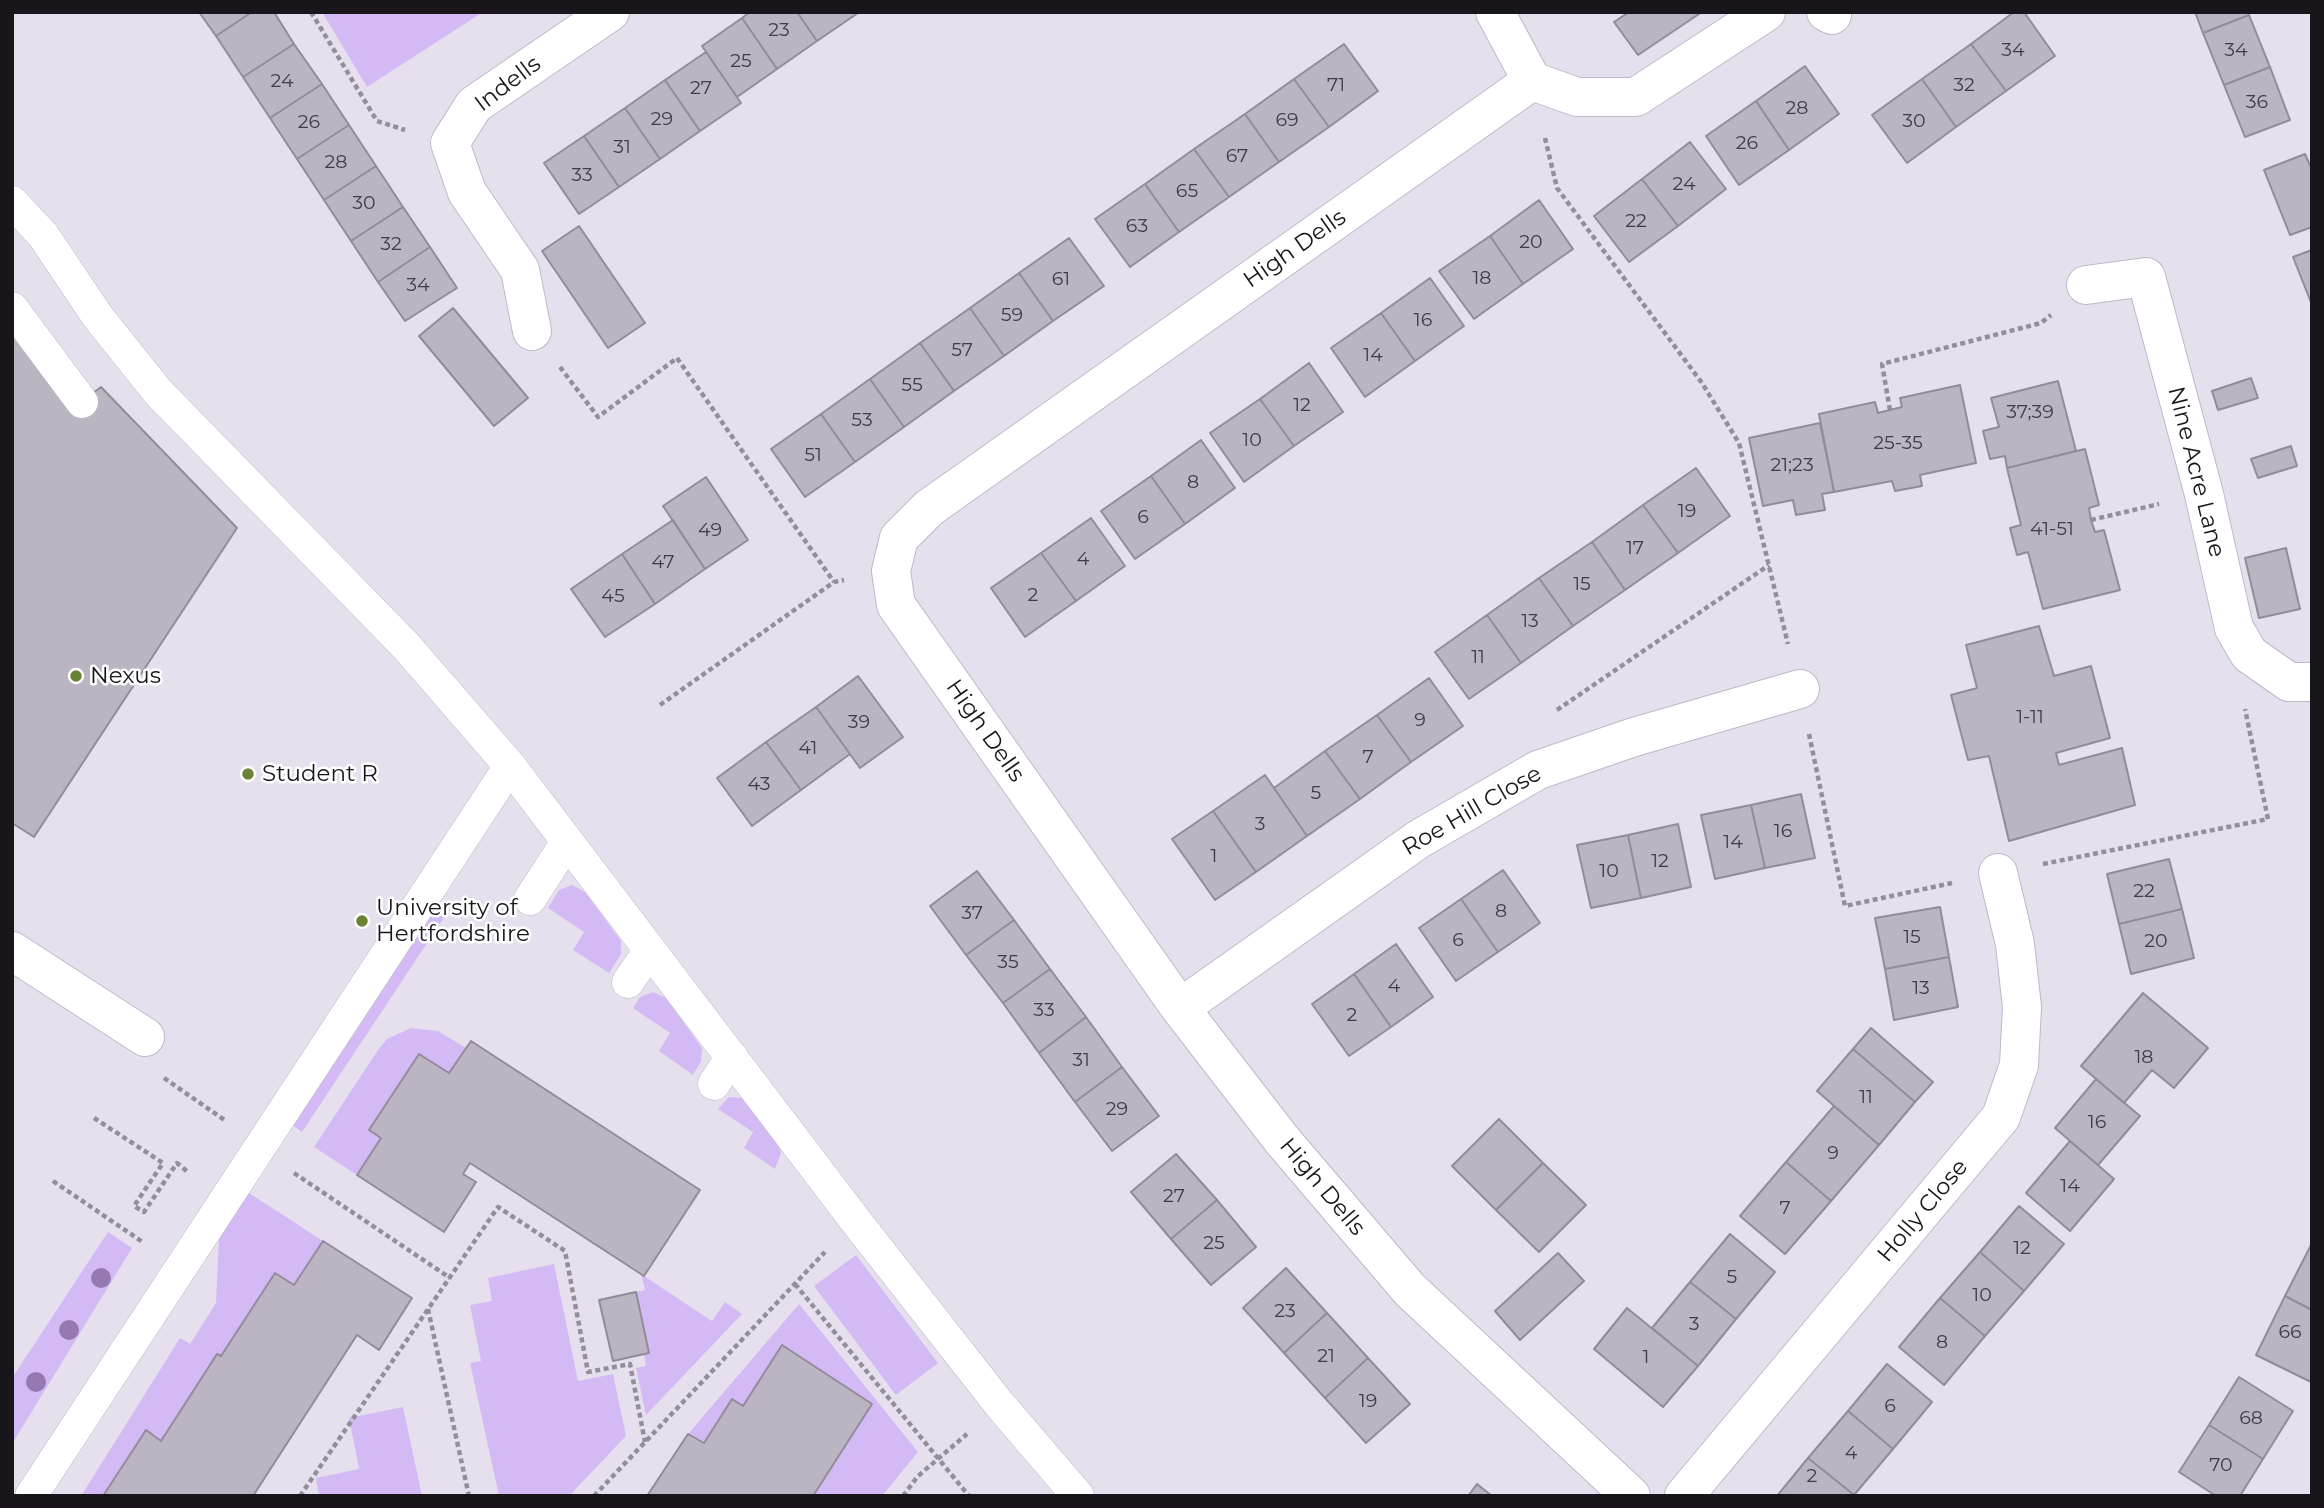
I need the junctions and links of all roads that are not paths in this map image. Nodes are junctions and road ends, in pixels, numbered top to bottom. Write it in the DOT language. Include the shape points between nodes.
graph roads {
  1 [pos="610,12"];
  2 [pos="1495,12"];
  3 [pos="1766,12"];
  4 [pos="1532,81"];
  5 [pos="12,202"];
  6 [pos="2086,285"];
  7 [pos="12,308"];
  8 [pos="532,331"];
  9 [pos="82,402"];
  10 [pos="2312,682"];
  11 [pos="1800,689"];
  12 [pos="510,766"];
  13 [pos="567,842"];
  14 [pos="1998,873"];
  15 [pos="530,899"];
  16 [pos="650,950"];
  17 [pos="12,951"];
  18 [pos="628,982"];
  19 [pos="1180,1008"];
  20 [pos="150,1054"];
  21 [pos="732,1057"];
  22 [pos="714,1084"];
  23 [pos="31,1496"];
  24 [pos="1078,1496"];
  25 [pos="1631,1496"];
  26 [pos="1684,1496"];
  1 -- 8 [label="street, Indells" via="474,105 450,143 467,192 520,270"];
  2 -- 4 [label="street"];
  3 -- 4 [label="street" via="1636,97 1577,97"];
  4 -- 19 [label="street, High Dells" via="929,508 899,538 891,571 896,605"];
  5 -- 12 [label="lane" via="43,236 98,317 159,392 406,646"];
  6 -- 10 [label="street, Nine Acre Lane" via="2146,276 2234,628 2249,654 2288,682"];
  7 -- 9 [label="lane"];
  11 -- 19 [label="street, Roe Hill Close" via="1538,770 1419,839"];
  12 -- 13 [label="lane"];
  12 -- 23 [label="lane"];
  13 -- 15 [label="lane"];
  13 -- 16 [label="lane"];
  14 -- 26 [label="street, Holly Close" via="2015,943 2022,1007 2019,1065 2001,1117"];
  16 -- 18 [label="lane"];
  16 -- 21 [label="lane"];
  17 -- 20 [label="street"];
  19 -- 25 [label="street, High Dells" via="1282,1140 1410,1290"];
  21 -- 22 [label="lane"];
  21 -- 24 [label="lane" via="1000,1405"];
}
